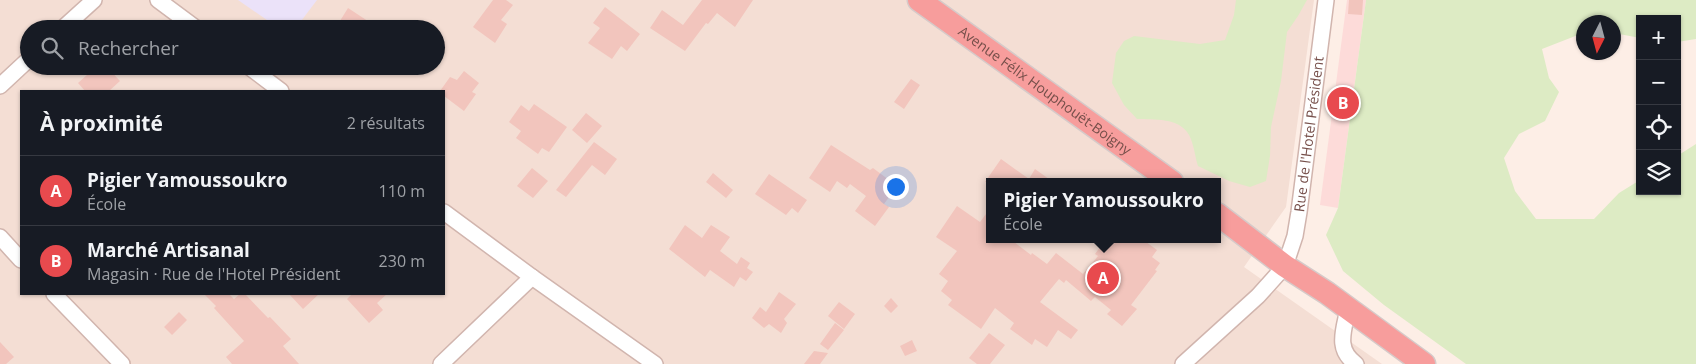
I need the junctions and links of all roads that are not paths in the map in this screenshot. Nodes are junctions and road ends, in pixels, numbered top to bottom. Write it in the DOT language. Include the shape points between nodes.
graph roads {
  1 [pos="94,0"];
  2 [pos="158,0"];
  3 [pos="919,0"];
  4 [pos="1326,0"];
  5 [pos="72,20"];
  6 [pos="185,20"];
  7 [pos="20,67"];
  8 [pos="260,75"];
  9 [pos="0,86"];
  10 [pos="280,90"];
  11 [pos="1166,178"];
  12 [pos="445,213"];
  13 [pos="1221,217"];
  14 [pos="0,238"];
  15 [pos="20,259"];
  16 [pos="1285,266"];
  17 [pos="532,277"];
  18 [pos="55,295"];
  19 [pos="1348,309"];
  20 [pos="122,364"];
  21 [pos="441,364"];
  22 [pos="655,364"];
  23 [pos="1183,364"];
  24 [pos="1356,364"];
  25 [pos="1424,364"];
  1 -- 5 [label="street"];
  2 -- 6 [label="street"];
  3 -- 11 [label="highway, Avenue Félix Houphouët-Boigny"];
  4 -- 16 [label="street, Rue de l'Hotel Président" via="1299,212"];
  7 -- 9 [label="street"];
  8 -- 10 [label="street"];
  12 -- 17 [label="street"];
  13 -- 16 [label="highway"];
  14 -- 15 [label="street"];
  16 -- 19 [label="highway"];
  16 -- 23 [label="street" via="1258,296"];
  17 -- 21 [label="street"];
  17 -- 22 [label="street"];
  18 -- 20 [label="street"];
  19 -- 24 [label="street" via="1342,345 1348,359"];
  19 -- 25 [label="highway"];
}
